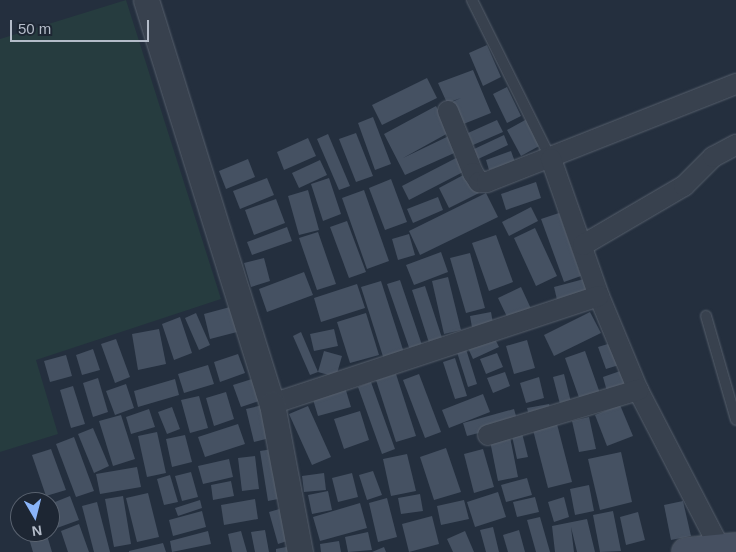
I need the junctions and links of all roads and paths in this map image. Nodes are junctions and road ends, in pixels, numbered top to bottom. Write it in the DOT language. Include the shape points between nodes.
graph roads {
  1 [pos="146,0"];
  2 [pos="472,0"];
  3 [pos="736,84"];
  4 [pos="448,111"];
  5 [pos="736,144"];
  6 [pos="551,159"];
  7 [pos="583,245"];
  8 [pos="599,296"];
  9 [pos="706,316"];
  10 [pos="638,390"];
  11 [pos="272,404"];
  12 [pos="736,420"];
  13 [pos="488,435"];
  14 [pos="728,548"];
  15 [pos="300,552"];
  16 [pos="686,552"];
  1 -- 11 [label="street"];
  2 -- 6 [label="lane"];
  3 -- 6 [label="street"];
  4 -- 6 [label="street" via="479,182"];
  5 -- 7 [label="street" via="713,157 684,186"];
  6 -- 7 [label="street"];
  7 -- 8 [label="street"];
  8 -- 10 [label="street"];
  8 -- 11 [label="street"];
  9 -- 12 [label="lane"];
  10 -- 13 [label="street"];
  10 -- 14 [label="street"];
  11 -- 15 [label="street"];
  14 -- 16 [label="main road"];
}
